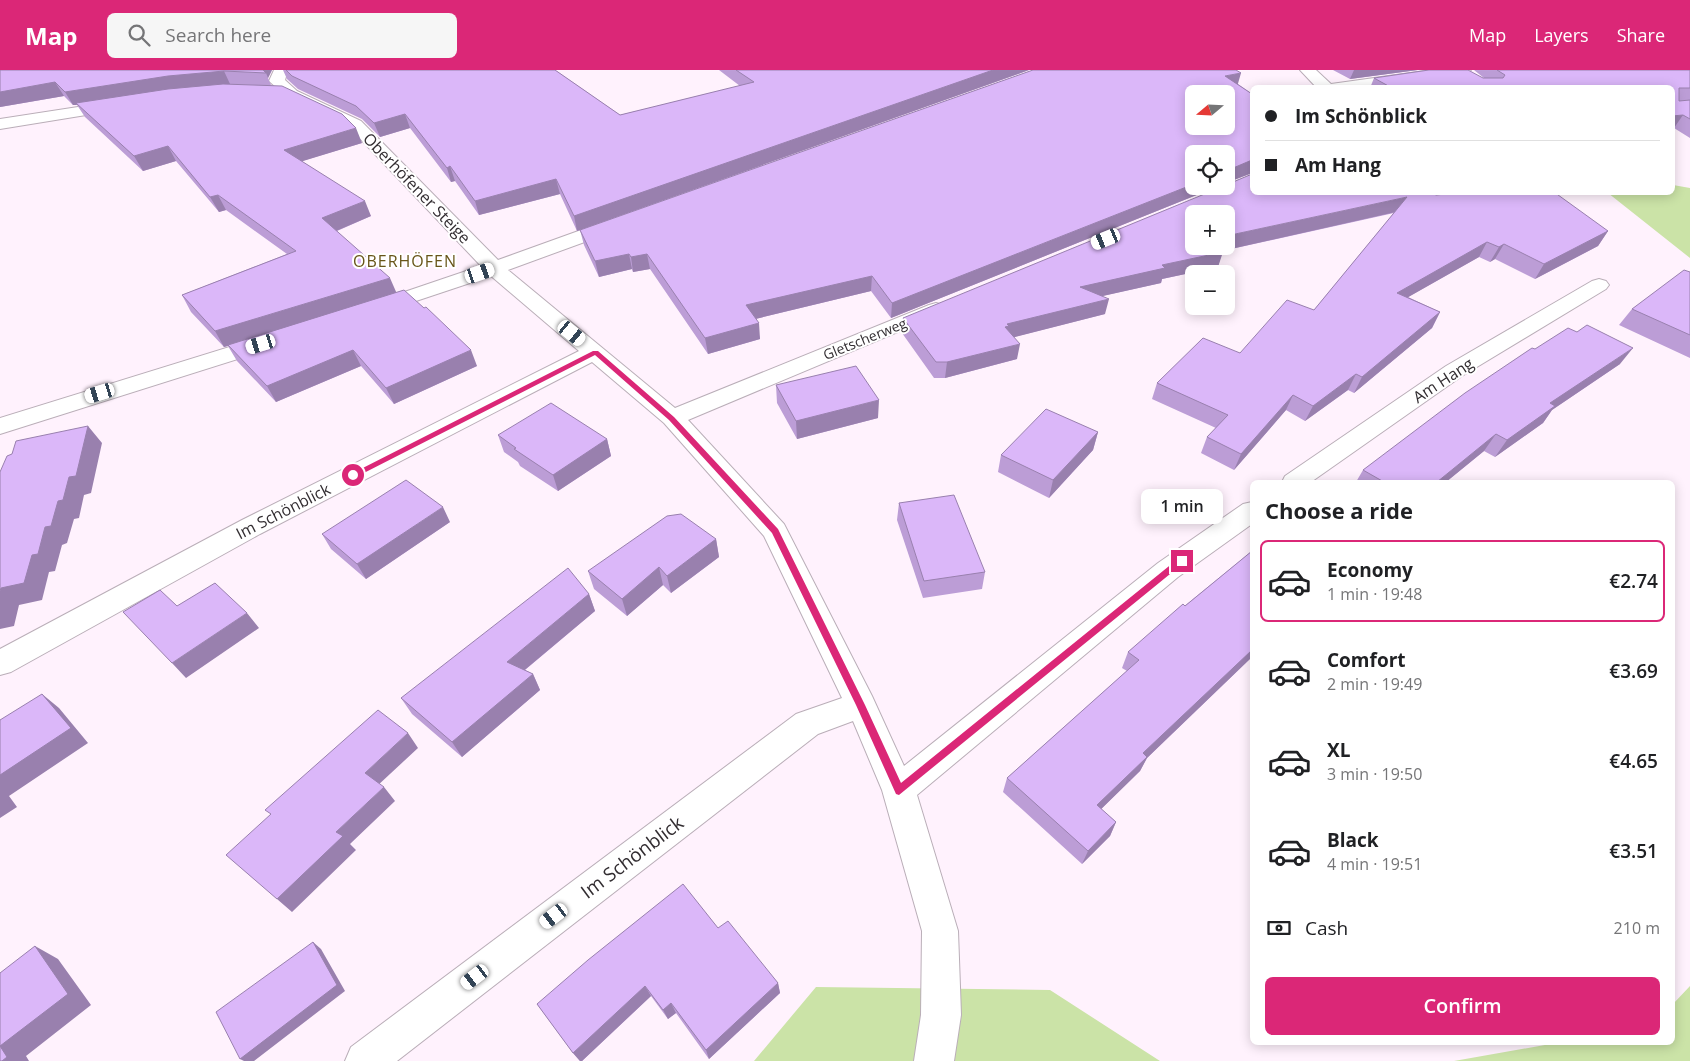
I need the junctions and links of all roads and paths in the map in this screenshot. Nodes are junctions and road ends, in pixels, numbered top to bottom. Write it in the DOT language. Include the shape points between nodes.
graph roads {
  1 [pos="281,70"];
  2 [pos="1307,70"];
  3 [pos="1464,73"];
  4 [pos="1323,85"];
  5 [pos="1361,85"];
  6 [pos="265,92"];
  7 [pos="292,94"];
  8 [pos="136,102"];
  9 [pos="0,124"];
  10 [pos="636,217"];
  11 [pos="494,268"];
  12 [pos="1599,285"];
  13 [pos="951,303"];
  14 [pos="354,315"];
  15 [pos="289,335"];
  16 [pos="596,352"];
  17 [pos="31,414"];
  18 [pos="672,418"];
  19 [pos="0,426"];
  20 [pos="22,439"];
  21 [pos="1297,480"];
  22 [pos="1250,512"];
  23 [pos="0,663"];
  24 [pos="861,705"];
  25 [pos="899,790"];
  26 [pos="365,1061"];
  27 [pos="934,1061"];
  1 -- 7 [label="street, Oberhöfener Steige" via="277,81"];
  2 -- 4 [label="street"];
  3 -- 5 [label="street"];
  6 -- 7 [label="street"];
  7 -- 11 [label="street, Oberhöfener Steige" via="355,124"];
  8 -- 9 [label="street"];
  10 -- 11 [label="street"];
  11 -- 14 [label="street"];
  11 -- 16 [label="street, Oberhöfener Steige"];
  12 -- 21 [label="street, Am Hang" via="1454,371"];
  13 -- 18 [label="street, Gletscherweg"];
  15 -- 17 [label="street"];
  16 -- 18 [label="street, Oberhöfener Steige"];
  16 -- 23 [label="street, Im Schönblick" via="251,527"];
  17 -- 19 [label="street"];
  17 -- 20 [label="street"];
  18 -- 24 [label="street, Oberhöfener Steige" via="775,531"];
  22 -- 25 [label="street" via="1168,570"];
  24 -- 25 [label="street, Oberhöfener Steige"];
  24 -- 26 [label="street, Im Schönblick" via="808,724"];
  25 -- 27 [label="street, Oberhöfener Steige" via="940,930 941,1015"];
}
